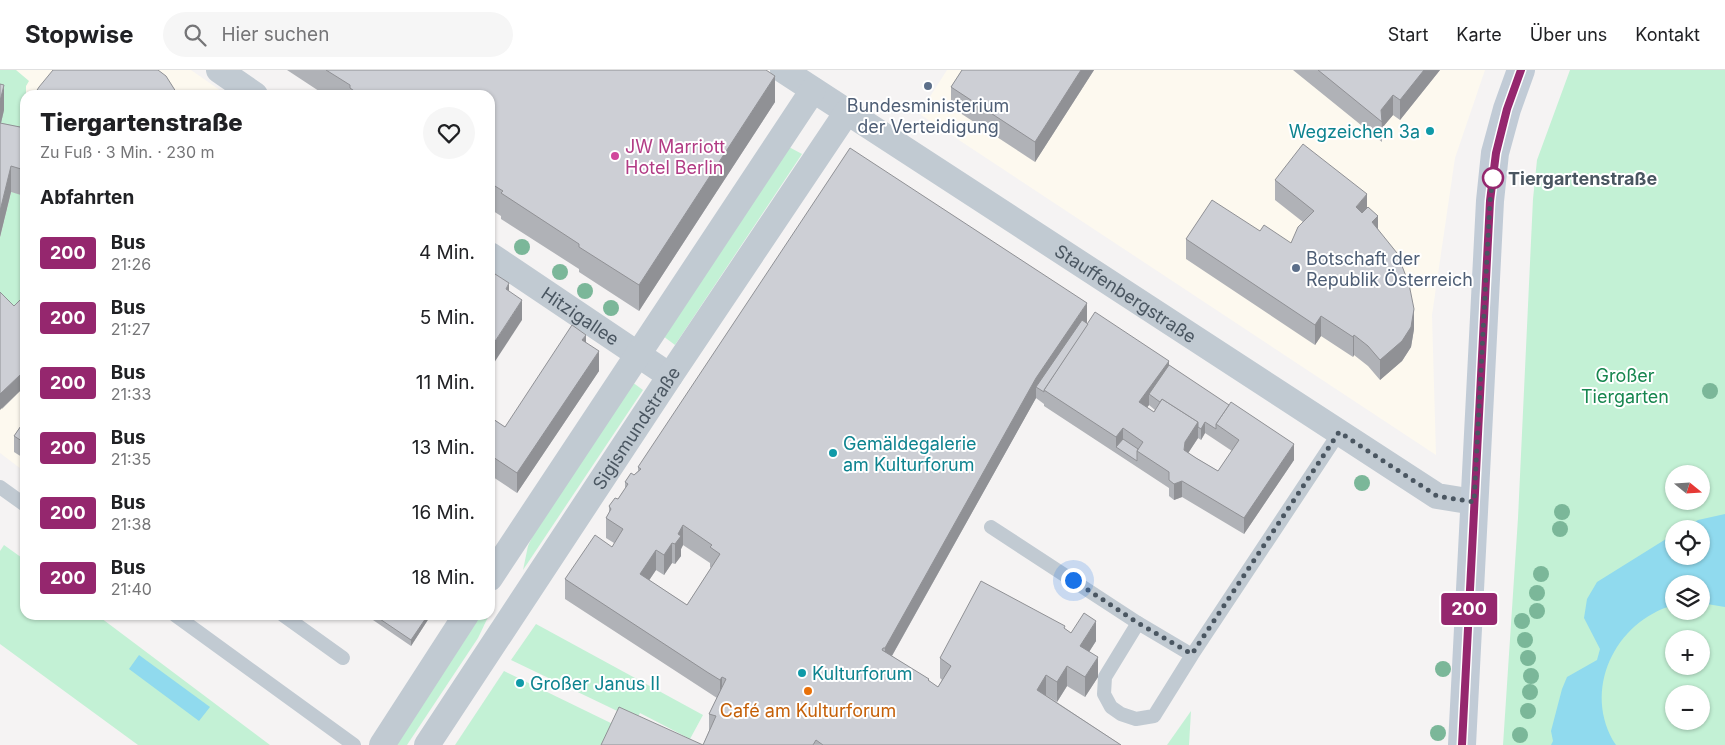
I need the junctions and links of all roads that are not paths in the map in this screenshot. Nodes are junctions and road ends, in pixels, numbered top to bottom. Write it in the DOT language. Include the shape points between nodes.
graph roads {
  1 [pos="219,70"];
  2 [pos="783,70"];
  3 [pos="1521,70"];
  4 [pos="248,90"];
  5 [pos="813,90"];
  6 [pos="846,112"];
  7 [pos="495,258"];
  8 [pos="637,355"];
  9 [pos="670,376"];
  10 [pos="1339,432"];
  11 [pos="0,487"];
  12 [pos="20,501"];
  13 [pos="1474,502"];
  14 [pos="991,527"];
  15 [pos="495,570"];
  16 [pos="182,620"];
  17 [pos="290,620"];
  18 [pos="463,620"];
  19 [pos="1138,623"];
  20 [pos="1192,654"];
  21 [pos="343,658"];
  22 [pos="354,745"];
  23 [pos="382,745"];
  24 [pos="428,745"];
  25 [pos="1462,745"];
  1 -- 4 [label="street"];
  2 -- 5 [label="street, Stauffenbergstraße"];
  3 -- 13 [label="main road" via="1496,153 1490,201"];
  5 -- 6 [label="street, Stauffenbergstraße"];
  5 -- 8 [label="street"];
  6 -- 9 [label="street, Sigismundstraße"];
  6 -- 10 [label="street, Stauffenbergstraße"];
  7 -- 8 [label="street, Hitzigallee"];
  8 -- 9 [label="street, Hitzigallee"];
  8 -- 15 [label="street"];
  9 -- 24 [label="street, Sigismundstraße"];
  10 -- 13 [label="street, Stauffenbergstraße" via="1437,496"];
  10 -- 20 [label="lane"];
  11 -- 12 [label="lane"];
  13 -- 25 [label="main road"];
  14 -- 19 [label="lane"];
  16 -- 22 [label="lane"];
  17 -- 21 [label="lane"];
  18 -- 23 [label="street"];
  19 -- 20 [label="lane"];
  19 -- 20 [label="lane" via="1105,677 1104,694 1110,707 1121,714 1136,719 1154,716"];
}
